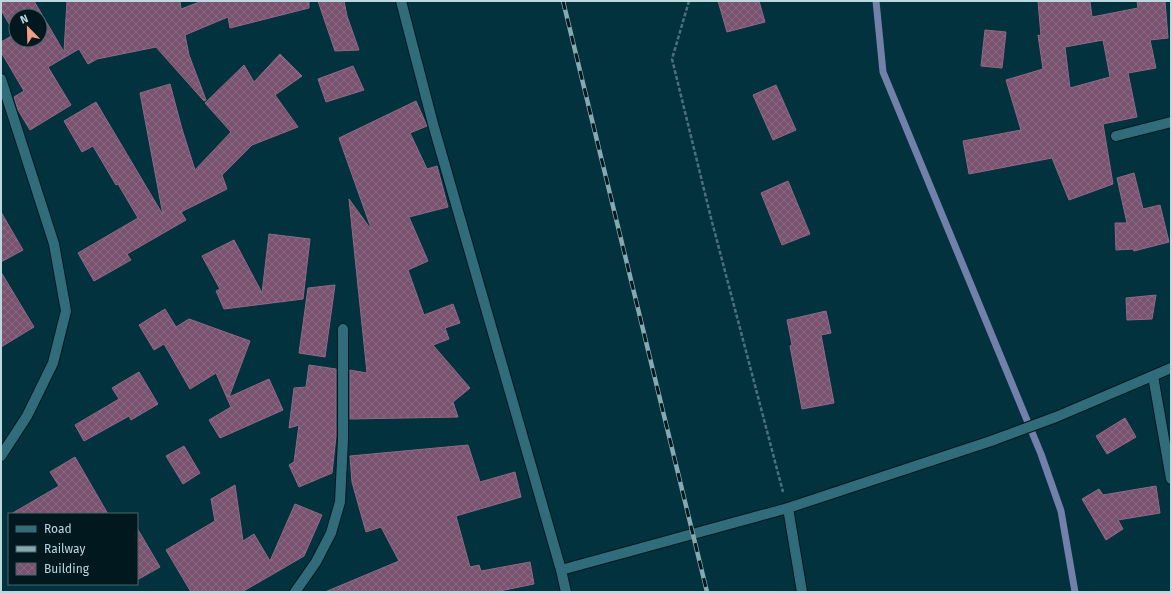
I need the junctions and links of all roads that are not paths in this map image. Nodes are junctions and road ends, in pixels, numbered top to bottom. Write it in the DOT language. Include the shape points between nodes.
graph roads {
  1 [pos="401,1"];
  2 [pos="1,79"];
  3 [pos="1171,122"];
  4 [pos="1116,136"];
  5 [pos="343,329"];
  6 [pos="1171,368"];
  7 [pos="1153,376"];
  8 [pos="1,456"];
  9 [pos="1171,479"];
  10 [pos="788,508"];
  11 [pos="561,570"];
  12 [pos="295,592"];
  13 [pos="566,592"];
  14 [pos="802,592"];
  1 -- 11 [label="street" via="433,124"];
  2 -- 8 [label="street" via="54,244 66,311 53,363 27,416"];
  3 -- 4 [label="street"];
  5 -- 12 [label="street" via="340,502 331,533 316,562"];
  6 -- 7 [label="street"];
  7 -- 9 [label="street"];
  7 -- 10 [label="street" via="991,441"];
  10 -- 11 [label="street"];
  10 -- 14 [label="street"];
  11 -- 13 [label="street"];
}
